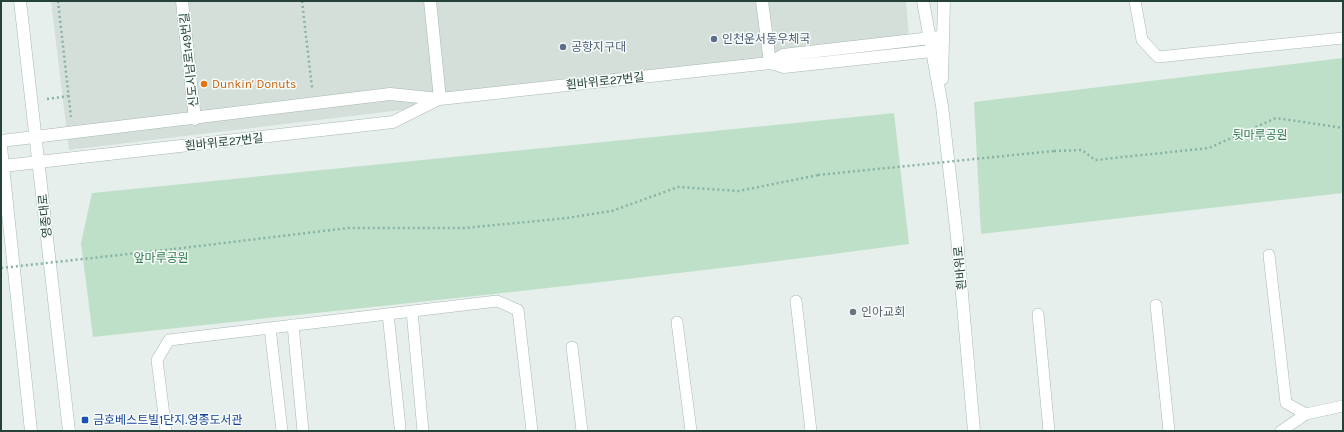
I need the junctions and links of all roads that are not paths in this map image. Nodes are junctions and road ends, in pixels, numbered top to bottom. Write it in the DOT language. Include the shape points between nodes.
graph roads {
  1 [pos="20,1"];
  2 [pos="182,1"];
  3 [pos="430,1"];
  4 [pos="762,1"];
  5 [pos="923,1"];
  6 [pos="944,1"];
  7 [pos="1135,1"];
  8 [pos="943,37"];
  9 [pos="930,38"];
  10 [pos="1343,38"];
  11 [pos="937,50"];
  12 [pos="770,62"];
  13 [pos="440,99"];
  14 [pos="195,119"];
  15 [pos="37,138"];
  16 [pos="1,141"];
  17 [pos="1,147"];
  18 [pos="40,162"];
  19 [pos="3,166"];
  20 [pos="1269,255"];
  21 [pos="796,301"];
  22 [pos="1156,305"];
  23 [pos="412,311"];
  24 [pos="388,314"];
  25 [pos="1038,314"];
  26 [pos="677,322"];
  27 [pos="293,325"];
  28 [pos="270,328"];
  29 [pos="572,347"];
  30 [pos="1343,406"];
  31 [pos="1306,414"];
  32 [pos="400,427"];
  33 [pos="31,431"];
  34 [pos="69,431"];
  35 [pos="166,431"];
  36 [pos="282,431"];
  37 [pos="304,431"];
  38 [pos="423,431"];
  39 [pos="532,431"];
  40 [pos="582,431"];
  41 [pos="690,431"];
  42 [pos="811,431"];
  43 [pos="974,431"];
  44 [pos="1049,431"];
  45 [pos="1169,431"];
  46 [pos="1281,431"];
  1 -- 15 [label="street, 영종대로"];
  2 -- 14 [label="street, 신도시남로149번길"];
  3 -- 13 [label="street"];
  4 -- 12 [label="street"];
  5 -- 9 [label="street, 흰바위로"];
  6 -- 8 [label="street, 흰바위로"];
  7 -- 10 [label="lane" via="1142,40 1158,57"];
  8 -- 9 [label="street, 흰바위로27번길"];
  8 -- 11 [label="street, 흰바위로"];
  9 -- 11 [label="street, 흰바위로"];
  9 -- 12 [label="street, 흰바위로27번길" via="783,55"];
  11 -- 12 [label="street, 흰바위로27번길" via="784,67"];
  11 -- 43 [label="street, 흰바위로"];
  12 -- 13 [label="street, 흰바위로27번길"];
  13 -- 14 [label="street, 흰바위로27번길" via="390,94"];
  13 -- 18 [label="street, 흰바위로27번길" via="393,122"];
  14 -- 15 [label="street, 흰바위로27번길"];
  15 -- 16 [label="street, 흰바위로27번길"];
  15 -- 18 [label="street, 영종대로"];
  17 -- 19 [label="street"];
  18 -- 19 [label="street, 흰바위로27번길"];
  18 -- 34 [label="street, 영종대로"];
  19 -- 33 [label="street"];
  20 -- 31 [label="lane" via="1286,403"];
  21 -- 42 [label="lane"];
  22 -- 45 [label="lane"];
  23 -- 24 [label="lane"];
  23 -- 38 [label="lane"];
  23 -- 39 [label="lane" via="497,301 518,310"];
  24 -- 27 [label="lane"];
  24 -- 32 [label="lane"];
  25 -- 44 [label="lane"];
  26 -- 41 [label="lane"];
  27 -- 28 [label="lane"];
  27 -- 37 [label="lane"];
  28 -- 35 [label="lane" via="169,340 157,360"];
  28 -- 36 [label="lane"];
  29 -- 40 [label="lane"];
  30 -- 31 [label="lane"];
  31 -- 46 [label="lane"];
}
